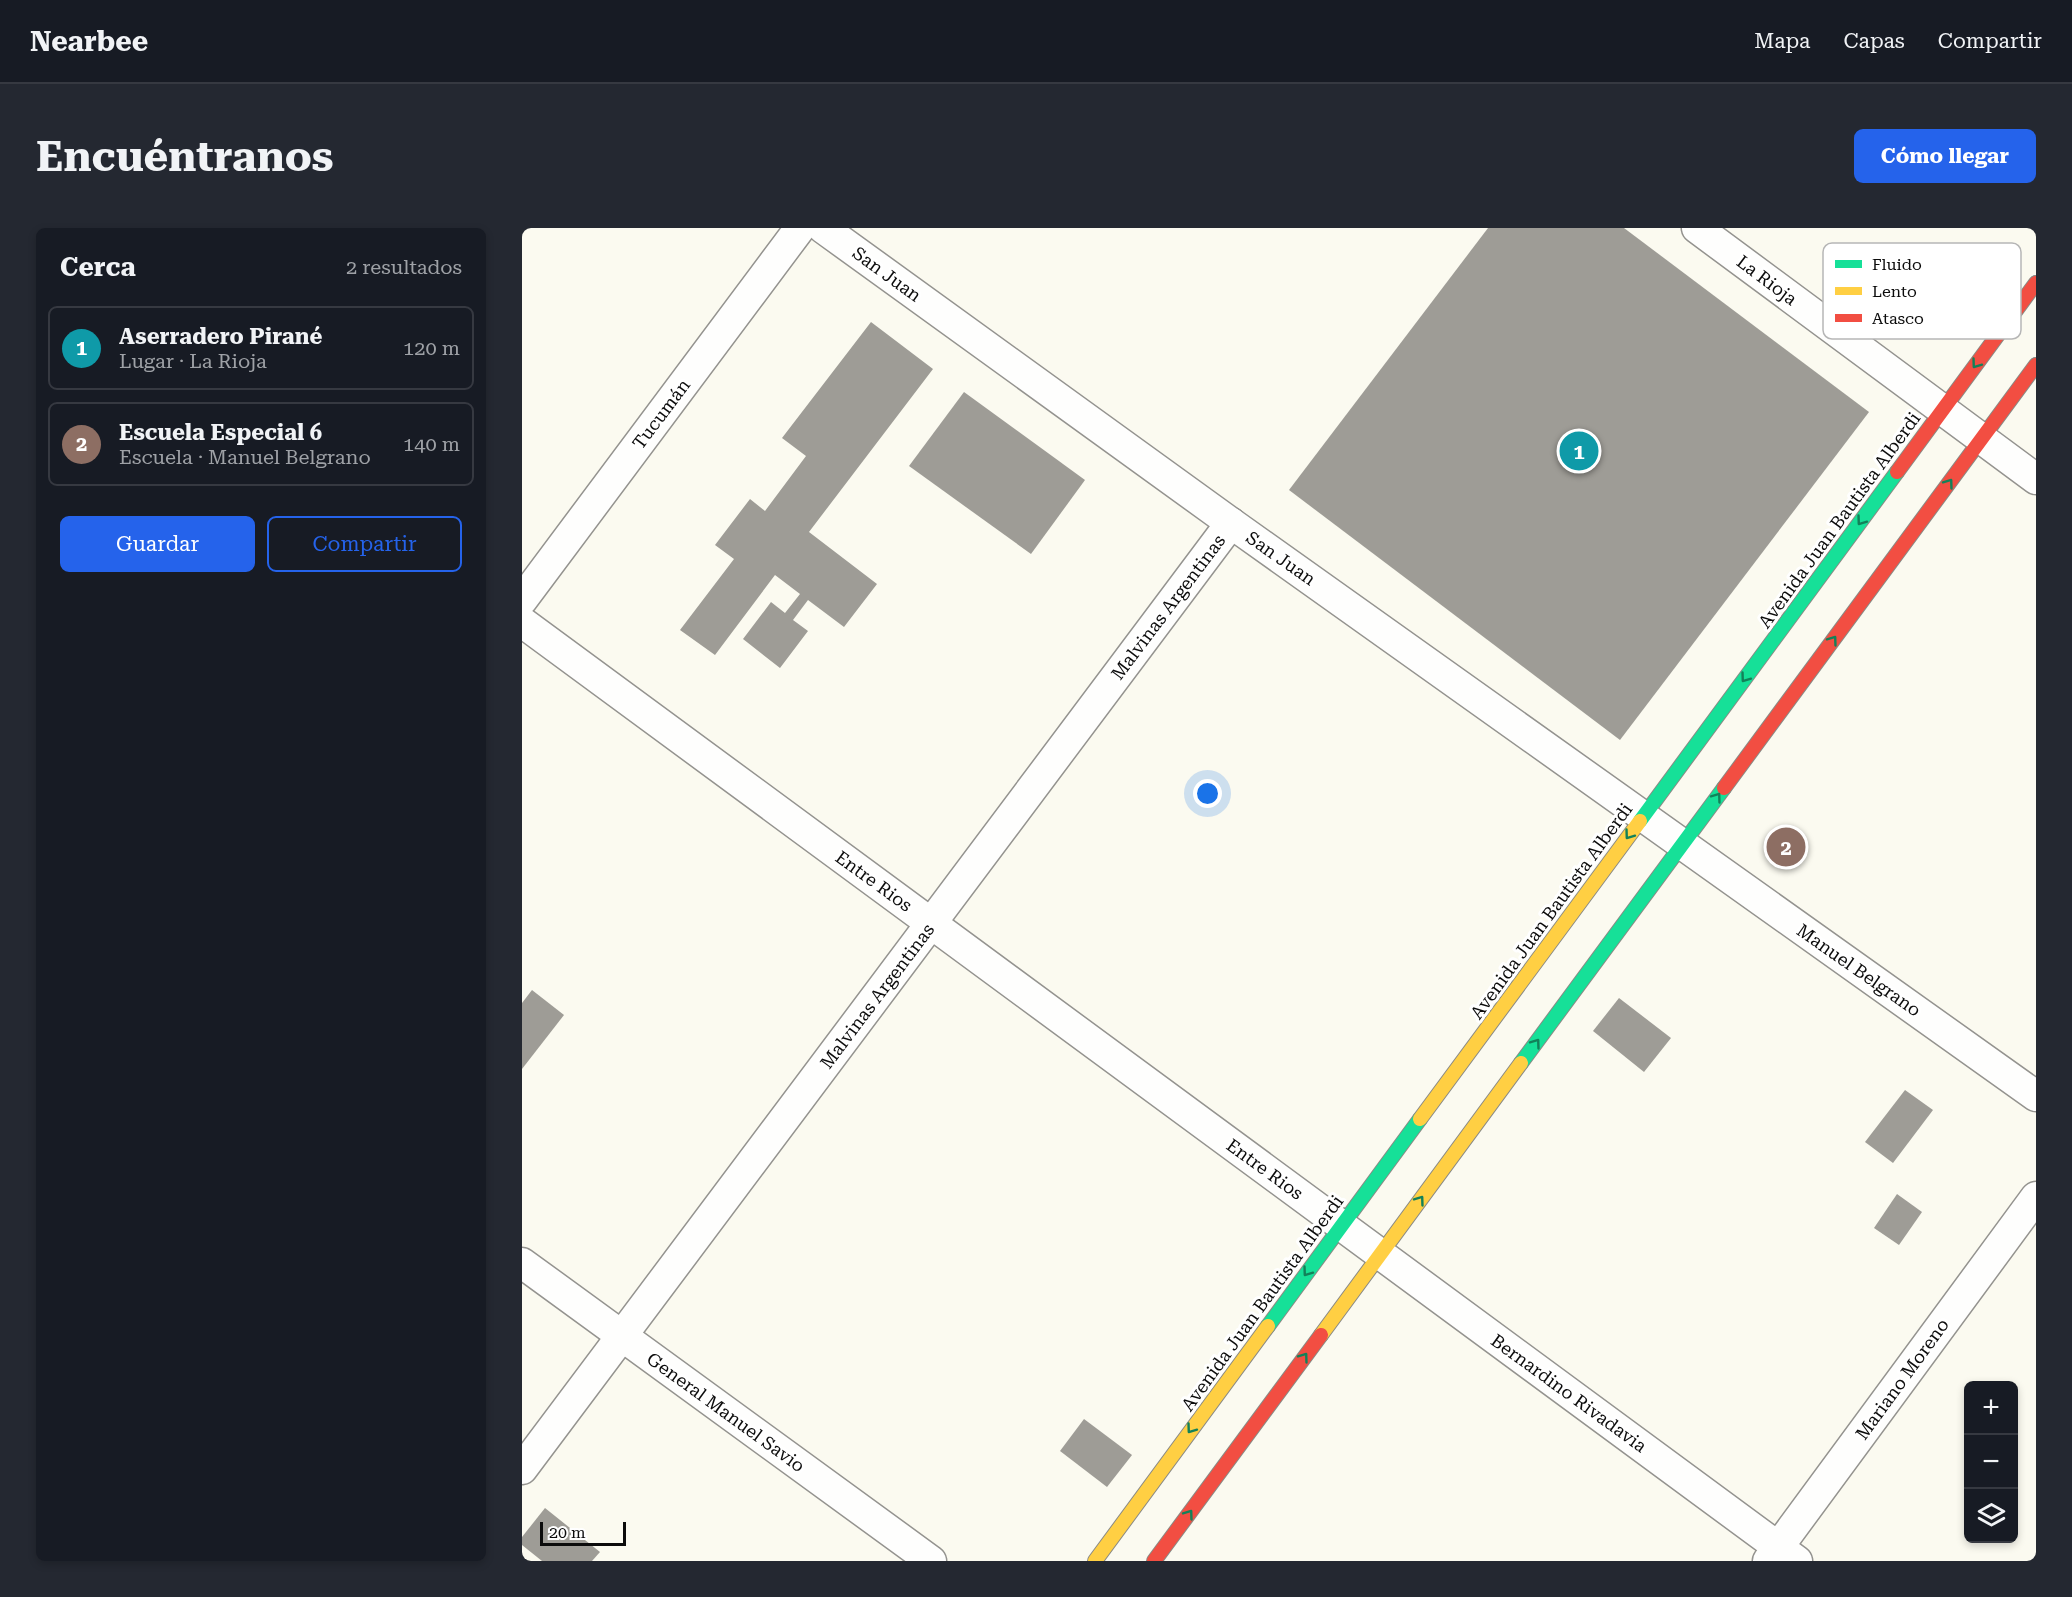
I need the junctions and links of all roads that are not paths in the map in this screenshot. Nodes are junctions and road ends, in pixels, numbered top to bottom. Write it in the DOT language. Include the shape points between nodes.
graph roads {
  1 [pos="800,228"];
  2 [pos="823,228"];
  3 [pos="1697,228"];
  4 [pos="2036,283"];
  5 [pos="2021,303"];
  6 [pos="1823,322"];
  7 [pos="1846,339"];
  8 [pos="1995,339"];
  9 [pos="2036,365"];
  10 [pos="1942,410"];
  11 [pos="1981,439"];
  12 [pos="2036,479"];
  13 [pos="1232,523"];
  14 [pos="522,600"];
  15 [pos="522,622"];
  16 [pos="1643,816"];
  17 [pos="1683,844"];
  18 [pos="931,923"];
  19 [pos="2036,1096"];
  20 [pos="2036,1197"];
  21 [pos="1342,1225"];
  22 [pos="1380,1254"];
  23 [pos="522,1263"];
  24 [pos="622,1336"];
  25 [pos="522,1469"];
  26 [pos="1781,1556"];
  27 [pos="931,1561"];
  28 [pos="1095,1561"];
  29 [pos="1154,1561"];
  1 -- 14 [label="street, Tucumán"];
  2 -- 13 [label="street, San Juan"];
  3 -- 6 [label="street, La Rioja"];
  4 -- 5 [label="street, Avenida Juan Bautista Alberdi, one-way"];
  7 -- 10 [label="street, La Rioja"];
  8 -- 10 [label="street, Avenida Juan Bautista Alberdi, one-way"];
  9 -- 11 [label="street"];
  10 -- 11 [label="street, La Rioja"];
  10 -- 16 [label="street, Avenida Juan Bautista Alberdi, one-way"];
  11 -- 12 [label="street, La Rioja"];
  17 -- 11 [label="street, one-way"];
  13 -- 16 [label="street, San Juan"];
  13 -- 18 [label="street, Malvinas Argentinas"];
  15 -- 18 [label="street, Entre Rios"];
  16 -- 17 [label="street, San Juan"];
  16 -- 21 [label="street, Avenida Juan Bautista Alberdi, one-way"];
  17 -- 19 [label="street, Manuel Belgrano"];
  22 -- 17 [label="street, one-way"];
  18 -- 21 [label="street, Entre Rios"];
  18 -- 24 [label="street, Malvinas Argentinas"];
  20 -- 26 [label="street, Mariano Moreno"];
  21 -- 22 [label="street, Bernardino Rivadavia"];
  21 -- 28 [label="street, Avenida Juan Bautista Alberdi, one-way"];
  22 -- 26 [label="street, Bernardino Rivadavia"];
  29 -- 22 [label="street, one-way"];
  23 -- 24 [label="street, General Manuel Savio"];
  24 -- 25 [label="street, Malvinas Argentinas"];
  24 -- 27 [label="street, General Manuel Savio"];
}
